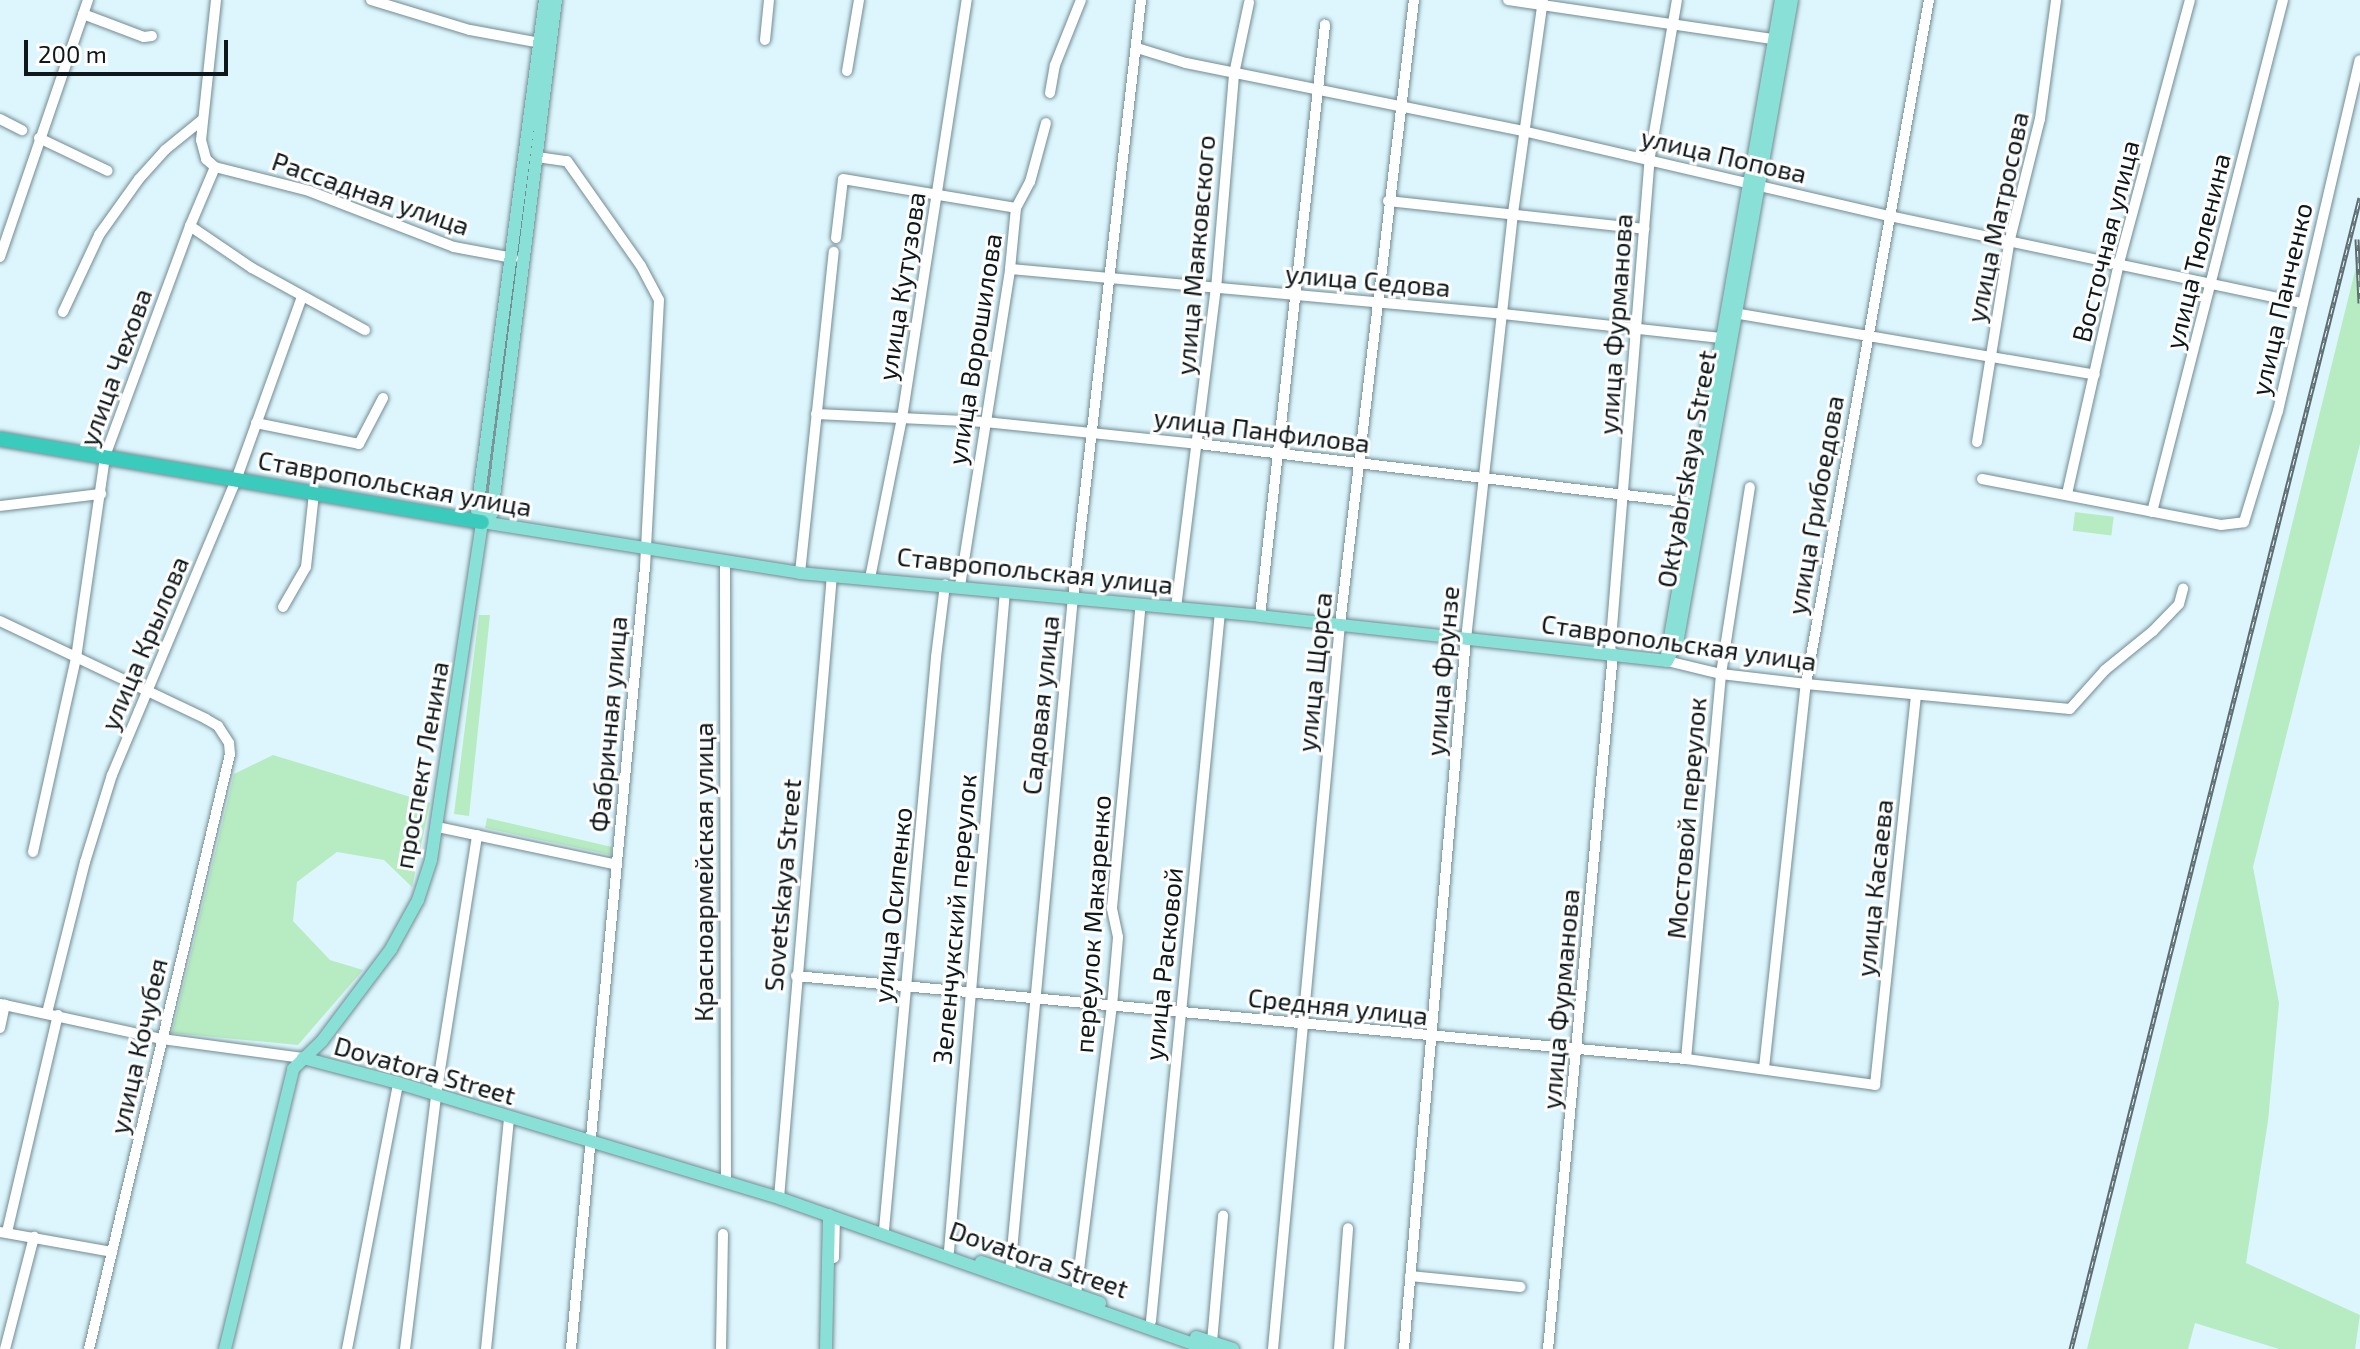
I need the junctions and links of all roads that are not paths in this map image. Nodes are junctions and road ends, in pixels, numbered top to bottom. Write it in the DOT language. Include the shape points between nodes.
graph roads {
  1 [pos="88,0"];
  2 [pos="216,0"];
  3 [pos="371,0"];
  4 [pos="545,0"];
  5 [pos="556,0"];
  6 [pos="769,0"];
  7 [pos="859,0"];
  8 [pos="967,0"];
  9 [pos="1081,0"];
  10 [pos="1141,0"];
  11 [pos="1414,0"];
  12 [pos="1508,0"];
  13 [pos="1677,0"];
  14 [pos="1781,0"];
  15 [pos="1792,0"];
  16 [pos="1929,0"];
  17 [pos="2056,0"];
  18 [pos="2190,0"];
  19 [pos="2283,0"];
  20 [pos="1543,2"];
  21 [pos="1249,3"];
  22 [pos="83,14"];
  23 [pos="1673,24"];
  24 [pos="1325,25"];
  25 [pos="152,36"];
  26 [pos="765,40"];
  27 [pos="1779,40"];
  28 [pos="540,43"];
  29 [pos="1137,48"];
  30 [pos="2360,60"];
  31 [pos="847,71"];
  32 [pos="1234,74"];
  33 [pos="1319,91"];
  34 [pos="1050,93"];
  35 [pos="1401,109"];
  36 [pos="0,119"];
  37 [pos="203,119"];
  38 [pos="1046,123"];
  39 [pos="22,130"];
  40 [pos="1523,131"];
  41 [pos="39,138"];
  42 [pos="537,157"];
  43 [pos="1649,162"];
  44 [pos="215,167"];
  45 [pos="108,171"];
  46 [pos="1754,184"];
  47 [pos="939,193"];
  48 [pos="1388,201"];
  49 [pos="1016,208"];
  50 [pos="1513,213"];
  51 [pos="1889,216"];
  52 [pos="190,226"];
  53 [pos="1644,229"];
  54 [pos="836,238"];
  55 [pos="2010,239"];
  56 [pos="834,252"];
  57 [pos="0,257"];
  58 [pos="513,258"];
  59 [pos="2119,263"];
  60 [pos="1010,269"];
  61 [pos="1109,278"];
  62 [pos="2212,282"];
  63 [pos="1216,289"];
  64 [pos="302,297"];
  65 [pos="1296,297"];
  66 [pos="2301,303"];
  67 [pos="1376,304"];
  68 [pos="63,312"];
  69 [pos="1732,312"];
  70 [pos="1503,314"];
  71 [pos="365,330"];
  72 [pos="1636,331"];
  73 [pos="1867,337"];
  74 [pos="1721,338"];
  75 [pos="1991,354"];
  76 [pos="2095,375"];
  77 [pos="383,398"];
  78 [pos="816,414"];
  79 [pos="902,418"];
  80 [pos="985,422"];
  81 [pos="256,423"];
  82 [pos="1092,434"];
  83 [pos="0,439"];
  84 [pos="1977,442"];
  85 [pos="1199,444"];
  86 [pos="1279,455"];
  87 [pos="105,456"];
  88 [pos="1360,464"];
  89 [pos="1484,478"];
  90 [pos="1982,479"];
  91 [pos="236,480"];
  92 [pos="1750,487"];
  93 [pos="314,493"];
  94 [pos="101,494"];
  95 [pos="1623,494"];
  96 [pos="2067,494"];
  97 [pos="1697,503"];
  98 [pos="0,506"];
  99 [pos="2152,512"];
  100 [pos="482,522"];
  101 [pos="646,550"];
  102 [pos="725,563"];
  103 [pos="800,573"];
  104 [pos="832,575"];
  105 [pos="870,578"];
  106 [pos="945,585"];
  107 [pos="960,586"];
  108 [pos="2183,589"];
  109 [pos="1005,591"];
  110 [pos="1073,597"];
  111 [pos="1141,604"];
  112 [pos="283,607"];
  113 [pos="1176,608"];
  114 [pos="1220,612"];
  115 [pos="1260,616"];
  116 [pos="0,621"];
  117 [pos="1340,624"];
  118 [pos="1466,639"];
  119 [pos="1612,653"];
  120 [pos="76,658"];
  121 [pos="1667,661"];
  122 [pos="1721,674"];
  123 [pos="1806,684"];
  124 [pos="148,692"];
  125 [pos="1916,695"];
  126 [pos="437,827"];
  127 [pos="477,835"];
  128 [pos="33,852"];
  129 [pos="617,865"];
  130 [pos="796,976"];
  131 [pos="906,986"];
  132 [pos="969,989"];
  133 [pos="1036,997"];
  134 [pos="3,1004"];
  135 [pos="1112,1006"];
  136 [pos="1181,1012"];
  137 [pos="52,1014"];
  138 [pos="1303,1024"];
  139 [pos="0,1028"];
  140 [pos="1431,1037"];
  141 [pos="162,1039"];
  142 [pos="1578,1049"];
  143 [pos="303,1058"];
  144 [pos="1686,1059"];
  145 [pos="1764,1068"];
  146 [pos="398,1083"];
  147 [pos="1875,1085"];
  148 [pos="436,1095"];
  149 [pos="509,1117"];
  150 [pos="592,1141"];
  151 [pos="726,1181"];
  152 [pos="779,1198"];
  153 [pos="1223,1215"];
  154 [pos="832,1216"];
  155 [pos="1348,1228"];
  156 [pos="884,1230"];
  157 [pos="3,1232"];
  158 [pos="723,1234"];
  159 [pos="34,1237"];
  160 [pos="949,1251"];
  161 [pos="112,1252"];
  162 [pos="834,1258"];
  163 [pos="1010,1272"];
  164 [pos="1410,1276"];
  165 [pos="1520,1287"];
  166 [pos="1076,1294"];
  167 [pos="1151,1321"];
  168 [pos="1210,1345"];
  169 [pos="5,1349"];
  170 [pos="89,1349"];
  171 [pos="225,1349"];
  172 [pos="347,1349"];
  173 [pos="405,1349"];
  174 [pos="486,1349"];
  175 [pos="571,1349"];
  176 [pos="721,1349"];
  177 [pos="826,1349"];
  178 [pos="1233,1349"];
  179 [pos="1273,1349"];
  180 [pos="1339,1349"];
  181 [pos="1404,1349"];
  182 [pos="1548,1349"];
  1 -- 22 [label="street"];
  2 -- 37 [label="street"];
  3 -- 28 [label="street" via="470,30"];
  4 -- 28 [label="main road, проспект Ленина"];
  5 -- 42 [label="main road, проспект Ленина"];
  6 -- 26 [label="street"];
  7 -- 31 [label="street"];
  8 -- 47 [label="street, улица Кутузова"];
  9 -- 34 [label="street" via="1055,65"];
  10 -- 29 [label="street, Садовая улица"];
  11 -- 35 [label="street, улица Щорса"];
  12 -- 20 [label="street"];
  13 -- 23 [label="street, улица Фурманова"];
  14 -- 27 [label="main road, Oktyabrskaya Street"];
  15 -- 27 [label="main road, Oktyabrskaya Street"];
  16 -- 51 [label="street, улица Грибоедова"];
  17 -- 55 [label="street, улица Матросова" via="2040,119"];
  18 -- 59 [label="street, Восточная улица"];
  19 -- 62 [label="street, улица Тюленина"];
  20 -- 23 [label="street"];
  20 -- 40 [label="street, улица Фрунзе"];
  21 -- 32 [label="street, улица Маяковского"];
  22 -- 25 [label="street"];
  22 -- 41 [label="street"];
  23 -- 27 [label="street"];
  23 -- 43 [label="street, улица Фурманова"];
  24 -- 33 [label="street"];
  27 -- 46 [label="main road, Oktyabrskaya Street"];
  28 -- 58 [label="main road, проспект Ленина"];
  29 -- 32 [label="street, улица Попова"];
  29 -- 61 [label="street, Садовая улица"];
  30 -- 66 [label="street, улица Панченко"];
  32 -- 33 [label="street, улица Попова"];
  32 -- 63 [label="street, улица Маяковского"];
  33 -- 35 [label="street, улица Попова"];
  33 -- 65 [label="street"];
  35 -- 40 [label="street, улица Попова"];
  35 -- 48 [label="street, улица Щорса"];
  36 -- 39 [label="street"];
  37 -- 44 [label="street" via="203,149"];
  37 -- 68 [label="street" via="139,179 99,235"];
  38 -- 49 [label="street, улица Ворошилова" via="1030,182"];
  40 -- 43 [label="street, улица Попова"];
  40 -- 50 [label="street, улица Фрунзе"];
  41 -- 45 [label="street"];
  41 -- 57 [label="street"];
  42 -- 100 [label="main road, проспект Ленина" via="492,513"];
  42 -- 101 [label="street, Фабричная улица" via="567,161 659,300"];
  43 -- 46 [label="street, улица Попова"];
  43 -- 53 [label="street, улица Фурманова"];
  44 -- 52 [label="street, улица Чехова"];
  44 -- 58 [label="street, Рассадная улица" via="309,191 454,247"];
  46 -- 51 [label="street, улица Попова"];
  46 -- 69 [label="main road, Oktyabrskaya Street"];
  47 -- 49 [label="street"];
  47 -- 54 [label="street" via="843,179"];
  47 -- 79 [label="street, улица Кутузова"];
  48 -- 50 [label="street"];
  48 -- 67 [label="street, улица Щорса"];
  49 -- 60 [label="street, улица Ворошилова"];
  50 -- 53 [label="street"];
  50 -- 70 [label="street, улица Фрунзе"];
  51 -- 55 [label="street, улица Попова"];
  51 -- 73 [label="street, улица Грибоедова"];
  52 -- 64 [label="street"];
  52 -- 87 [label="street, улица Чехова"];
  53 -- 72 [label="street, улица Фурманова"];
  55 -- 59 [label="street, улица Попова"];
  55 -- 75 [label="street, улица Матросова"];
  56 -- 78 [label="street"];
  58 -- 100 [label="main road, проспект Ленина" via="477,510"];
  59 -- 62 [label="street, улица Попова"];
  59 -- 76 [label="street, Восточная улица"];
  60 -- 61 [label="street, улица Седова"];
  60 -- 80 [label="street, улица Ворошилова"];
  61 -- 63 [label="street, улица Седова"];
  61 -- 82 [label="street, Садовая улица"];
  62 -- 66 [label="street, улица Попова"];
  62 -- 99 [label="street, улица Тюленина"];
  63 -- 65 [label="street, улица Седова"];
  63 -- 85 [label="street, улица Маяковского"];
  64 -- 71 [label="street"];
  64 -- 81 [label="street, улица Крылова"];
  65 -- 67 [label="street, улица Седова"];
  65 -- 86 [label="street"];
  66 -- 99 [label="street, улица Панченко" via="2248,516 2239,525 2221,525"];
  67 -- 70 [label="street, улица Седова"];
  67 -- 88 [label="street, улица Щорса"];
  69 -- 73 [label="street"];
  69 -- 74 [label="main road, Oktyabrskaya Street"];
  69 -- 97 [label="main road, Oktyabrskaya Street"];
  70 -- 72 [label="street, улица Седова"];
  70 -- 89 [label="street, улица Фрунзе"];
  72 -- 74 [label="street, улица Седова"];
  72 -- 95 [label="street, улица Фурманова"];
  73 -- 75 [label="street"];
  73 -- 123 [label="street, улица Грибоедова"];
  74 -- 97 [label="main road, Oktyabrskaya Street"];
  75 -- 76 [label="street"];
  75 -- 84 [label="street, улица Матросова"];
  76 -- 96 [label="street, Восточная улица"];
  77 -- 81 [label="street" via="359,444"];
  78 -- 79 [label="street, улица Панфилова"];
  78 -- 103 [label="street"];
  79 -- 80 [label="street, улица Панфилова"];
  79 -- 105 [label="street, улица Кутузова"];
  80 -- 82 [label="street, улица Панфилова"];
  80 -- 107 [label="street, улица Ворошилова"];
  81 -- 91 [label="street, улица Крылова"];
  82 -- 85 [label="street, улица Панфилова"];
  82 -- 110 [label="street, Садовая улица"];
  83 -- 87 [label="highway, Ставропольская улица"];
  85 -- 86 [label="street, улица Панфилова"];
  85 -- 113 [label="street, улица Маяковского"];
  86 -- 88 [label="street, улица Панфилова"];
  86 -- 115 [label="street"];
  87 -- 91 [label="highway, Ставропольская улица"];
  87 -- 94 [label="street, улица Чехова"];
  88 -- 89 [label="street, улица Панфилова"];
  88 -- 117 [label="street, улица Щорса"];
  89 -- 95 [label="street, улица Панфилова"];
  89 -- 118 [label="street, улица Фрунзе"];
  90 -- 96 [label="street"];
  91 -- 93 [label="highway, Ставропольская улица"];
  91 -- 124 [label="street, улица Крылова"];
  92 -- 122 [label="street, Мостовой переулок"];
  93 -- 100 [label="highway, Ставропольская улица"];
  93 -- 112 [label="street" via="308,558"];
  94 -- 98 [label="street"];
  94 -- 120 [label="street, улица Чехова"];
  95 -- 97 [label="street, улица Панфилова"];
  95 -- 119 [label="street, улица Фурманова"];
  96 -- 99 [label="street"];
  97 -- 121 [label="main road, Oktyabrskaya Street"];
  100 -- 101 [label="main road, Ставропольская улица"];
  100 -- 126 [label="main road, проспект Ленина"];
  101 -- 102 [label="main road, Ставропольская улица"];
  101 -- 129 [label="street, Фабричная улица"];
  102 -- 103 [label="main road, Ставропольская улица"];
  102 -- 151 [label="street, Красноармейская улица"];
  103 -- 104 [label="main road, Ставропольская улица"];
  104 -- 105 [label="main road, Ставропольская улица"];
  104 -- 130 [label="street, Sovetskaya Street"];
  105 -- 106 [label="main road, Ставропольская улица"];
  106 -- 107 [label="main road, Ставропольская улица"];
  106 -- 131 [label="street, улица Осипенко"];
  107 -- 109 [label="main road, Ставропольская улица"];
  108 -- 125 [label="street, Ставропольская улица" via="2179,604 2070,709"];
  109 -- 110 [label="main road, Ставропольская улица"];
  109 -- 132 [label="street, Зеленчукский переулок"];
  110 -- 111 [label="main road, Ставропольская улица"];
  110 -- 133 [label="street, Садовая улица"];
  111 -- 113 [label="main road, Ставропольская улица"];
  111 -- 135 [label="street, переулок Макаренко" via="1112,908 1118,937"];
  113 -- 114 [label="main road, Ставропольская улица"];
  114 -- 115 [label="main road, Ставропольская улица"];
  114 -- 136 [label="street, улица Расковой"];
  115 -- 117 [label="main road, Ставропольская улица"];
  116 -- 120 [label="street"];
  117 -- 118 [label="main road, Ставропольская улица"];
  117 -- 138 [label="street, улица Щорса"];
  118 -- 119 [label="main road, Ставропольская улица"];
  118 -- 140 [label="street, улица Фрунзе"];
  119 -- 121 [label="main road, Ставропольская улица"];
  119 -- 142 [label="street, улица Фурманова"];
  120 -- 124 [label="street"];
  120 -- 128 [label="street, улица Чехова"];
  121 -- 122 [label="street, Ставропольская улица"];
  122 -- 123 [label="street, Ставропольская улица"];
  122 -- 144 [label="street, Мостовой переулок"];
  123 -- 125 [label="street, Ставропольская улица"];
  123 -- 145 [label="street, улица Грибоедова"];
  124 -- 137 [label="street, улица Крылова" via="112,775 85,862"];
  124 -- 141 [label="street, улица Кочубея" via="218,726 230,754"];
  125 -- 147 [label="street, улица Касаева"];
  126 -- 127 [label="street"];
  126 -- 143 [label="main road, проспект Ленина" via="425,881 391,949 322,1041"];
  127 -- 129 [label="street"];
  127 -- 148 [label="street"];
  129 -- 150 [label="street, Фабричная улица"];
  130 -- 131 [label="street, Средняя улица"];
  130 -- 152 [label="street, Sovetskaya Street"];
  131 -- 132 [label="street, Средняя улица"];
  131 -- 156 [label="street, улица Осипенко"];
  132 -- 133 [label="street, Средняя улица"];
  132 -- 160 [label="street, Зеленчукский переулок"];
  133 -- 135 [label="street, Средняя улица"];
  133 -- 163 [label="street, Садовая улица"];
  134 -- 137 [label="street, Dovatora Street"];
  134 -- 139 [label="street"];
  135 -- 136 [label="street, Средняя улица"];
  135 -- 166 [label="street, переулок Макаренко"];
  136 -- 138 [label="street, Средняя улица"];
  136 -- 167 [label="street, улица Расковой"];
  137 -- 141 [label="street, Dovatora Street"];
  137 -- 157 [label="street, улица Крылова"];
  138 -- 140 [label="street, Средняя улица"];
  138 -- 179 [label="street, улица Щорса"];
  140 -- 142 [label="street, Средняя улица"];
  140 -- 164 [label="street, улица Фрунзе"];
  141 -- 143 [label="street, Dovatora Street"];
  141 -- 161 [label="street, улица Кочубея"];
  142 -- 144 [label="street, Средняя улица"];
  142 -- 182 [label="street, улица Фурманова"];
  143 -- 146 [label="main road, Dovatora Street"];
  143 -- 171 [label="main road, проспект Ленина" via="293,1069 287,1090"];
  144 -- 145 [label="street, Средняя улица"];
  145 -- 147 [label="street, Средняя улица"];
  146 -- 148 [label="main road, Dovatora Street"];
  146 -- 172 [label="street"];
  148 -- 149 [label="main road, Dovatora Street"];
  148 -- 173 [label="street"];
  149 -- 150 [label="main road, Dovatora Street"];
  149 -- 174 [label="street"];
  150 -- 151 [label="main road, Dovatora Street"];
  150 -- 175 [label="street, Фабричная улица"];
  151 -- 152 [label="main road, Dovatora Street"];
  152 -- 154 [label="main road, Dovatora Street"];
  153 -- 168 [label="street"];
  154 -- 156 [label="main road, Dovatora Street"];
  154 -- 162 [label="street"];
  154 -- 168 [label="main road, Dovatora Street"];
  154 -- 177 [label="main road"];
  155 -- 180 [label="street"];
  156 -- 160 [label="main road, Dovatora Street"];
  157 -- 159 [label="street"];
  158 -- 176 [label="street"];
  159 -- 161 [label="street"];
  159 -- 169 [label="street"];
  160 -- 163 [label="main road, Dovatora Street"];
  161 -- 170 [label="street, улица Кочубея"];
  163 -- 166 [label="main road, Dovatora Street"];
  164 -- 165 [label="street"];
  164 -- 181 [label="street, улица Фрунзе"];
  166 -- 167 [label="main road, Dovatora Street"];
  167 -- 168 [label="main road, Dovatora Street"];
  168 -- 178 [label="main road, Dovatora Street"];
}
